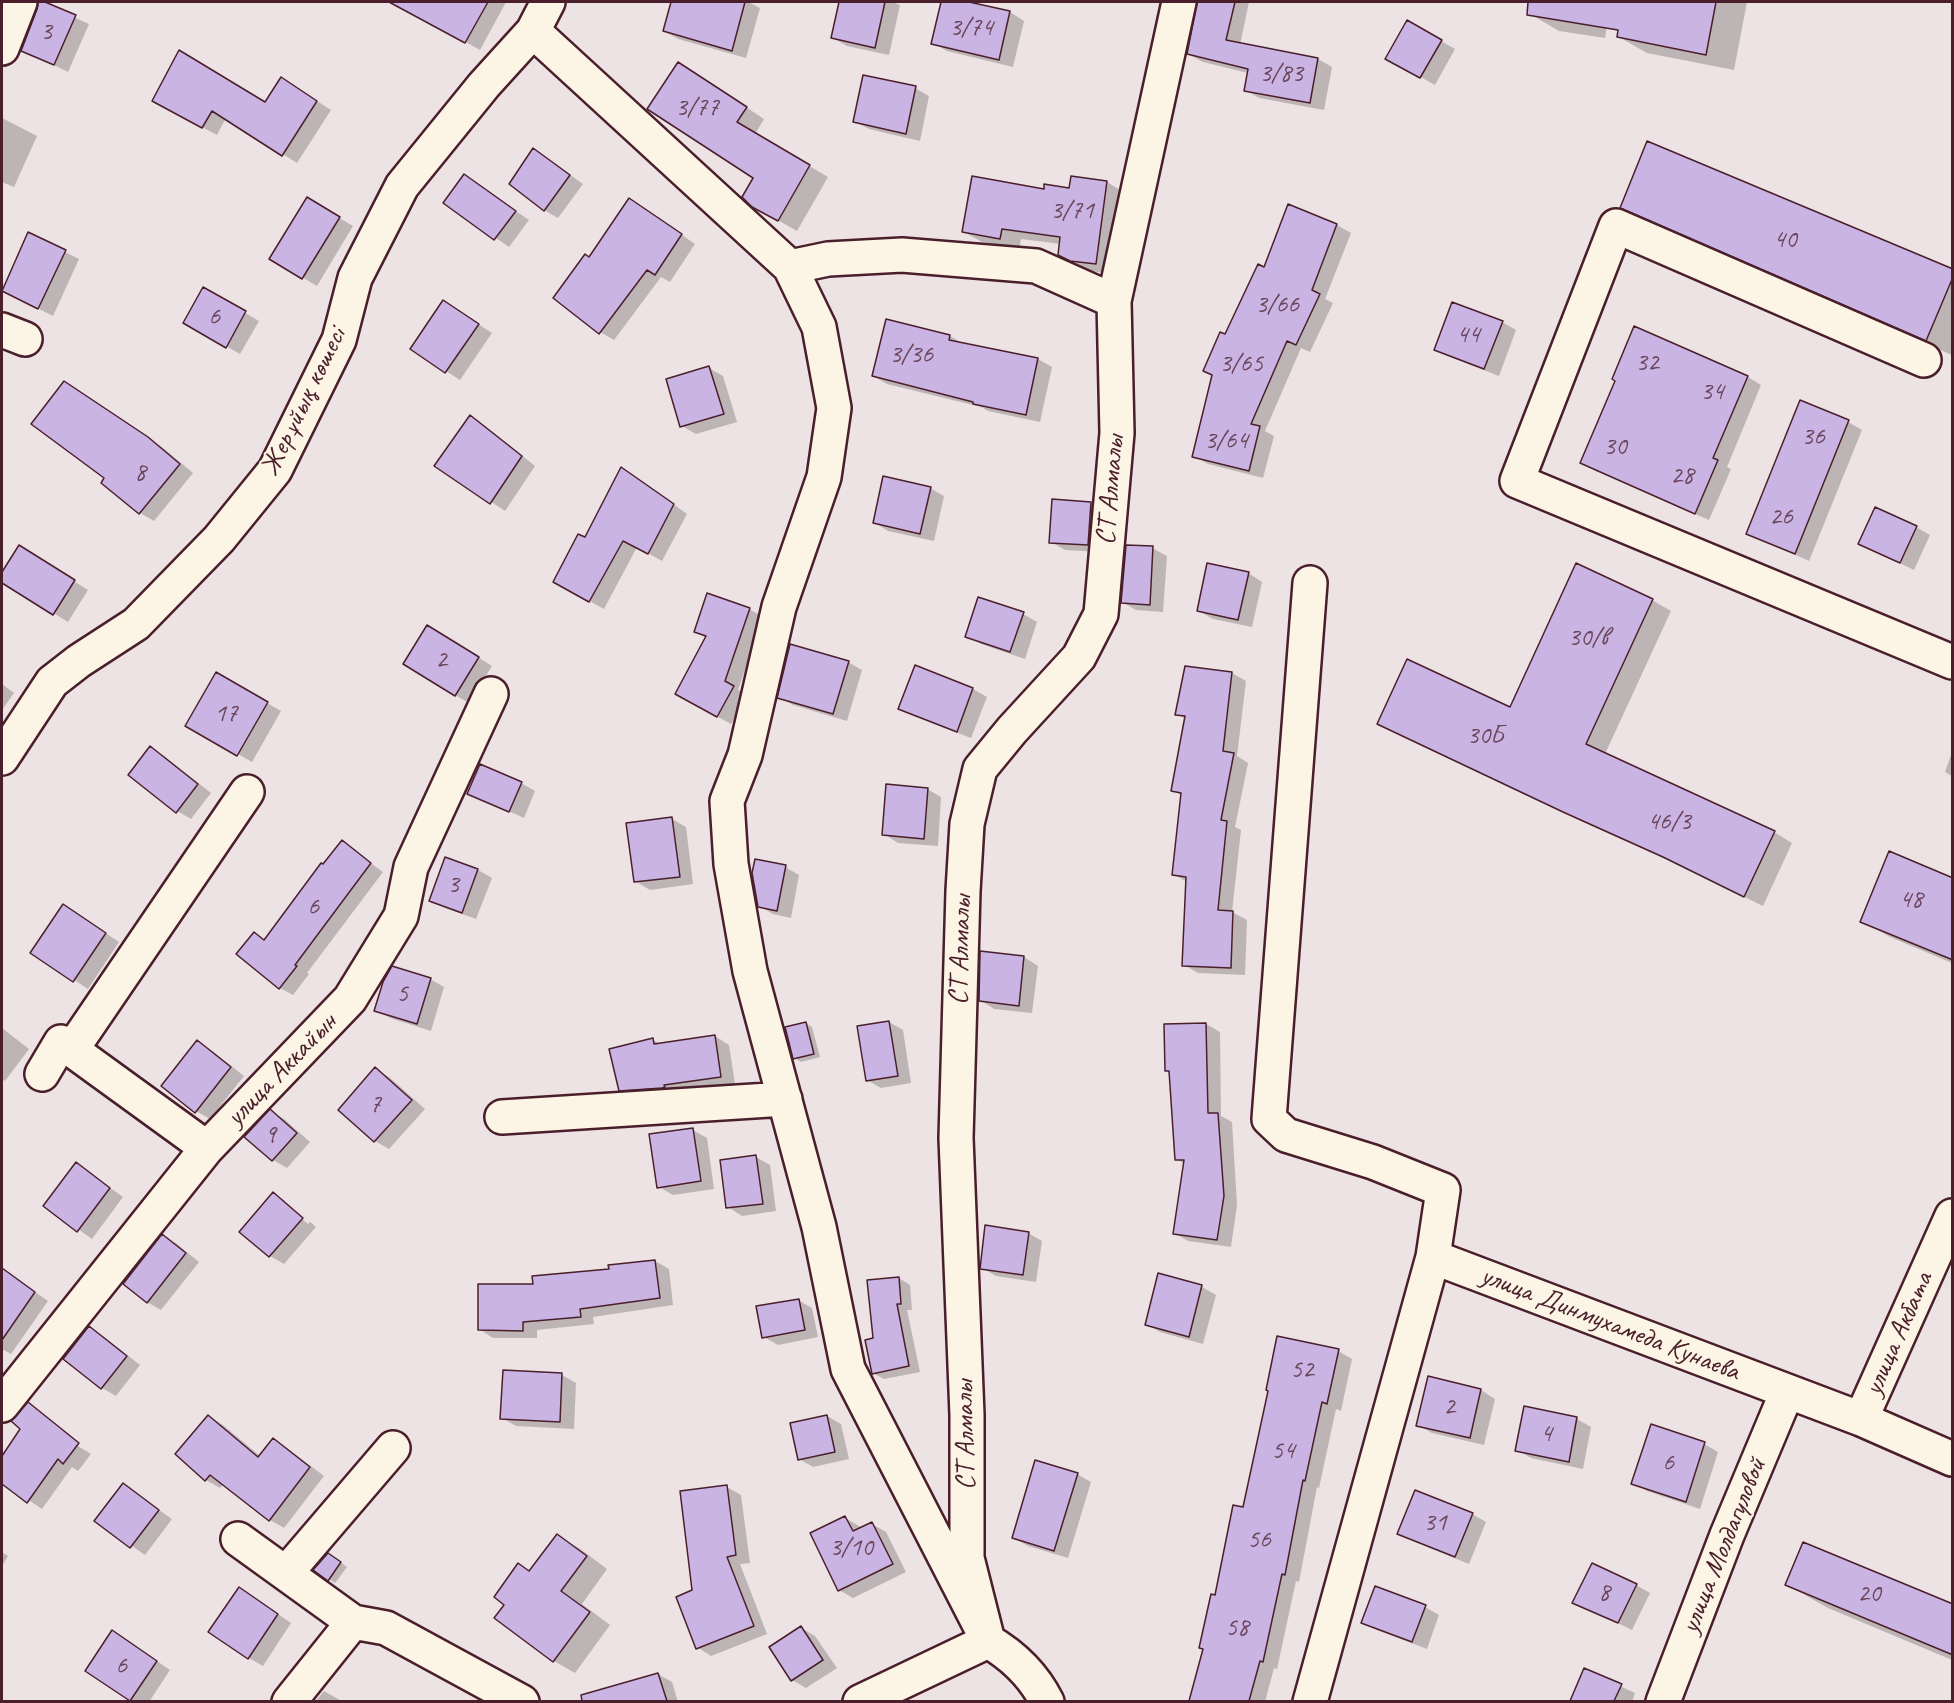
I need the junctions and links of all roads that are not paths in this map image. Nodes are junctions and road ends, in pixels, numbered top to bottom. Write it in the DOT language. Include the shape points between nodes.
graph roads {
  1 [pos="20,2"];
  2 [pos="549,2"];
  3 [pos="1179,2"];
  4 [pos="533,31"];
  5 [pos="2,48"];
  6 [pos="790,267"];
  7 [pos="1114,301"];
  8 [pos="1924,360"];
  9 [pos="1310,583"];
  10 [pos="1953,662"];
  11 [pos="491,694"];
  12 [pos="2,758"];
  13 [pos="247,792"];
  14 [pos="72,1049"];
  15 [pos="42,1074"];
  16 [pos="785,1100"];
  17 [pos="502,1117"];
  18 [pos="207,1148"];
  19 [pos="1953,1216"];
  20 [pos="1433,1257"];
  21 [pos="1787,1392"];
  22 [pos="2,1405"];
  23 [pos="1861,1419"];
  24 [pos="393,1448"];
  25 [pos="1953,1459"];
  26 [pos="238,1539"];
  27 [pos="286,1573"];
  28 [pos="353,1622"];
  29 [pos="988,1641"];
  30 [pos="289,1701"];
  31 [pos="522,1701"];
  32 [pos="860,1701"];
  33 [pos="1047,1701"];
  34 [pos="1310,1701"];
  35 [pos="1663,1701"];
  1 -- 5 [label="street"];
  2 -- 4 [label="street, Жерұйық көшесі"];
  3 -- 7 [label="street, СТ Алмалы"];
  4 -- 6 [label="street"];
  4 -- 12 [label="street, Жерұйық көшесі" via="402,186 355,279 339,340 275,470 219,540 136,624 52,682"];
  6 -- 7 [label="street" via="828,259 902,255 1036,266"];
  6 -- 16 [label="street" via="819,327 834,408 824,477 779,607 745,754 727,801 731,864 750,971"];
  7 -- 29 [label="street, СТ Алмалы" via="1117,433 1101,614 1079,657 980,769 967,824 956,1138 967,1416 967,1558"];
  8 -- 10 [label="street" via="1616,226 1517,481"];
  9 -- 20 [label="street" via="1269,1119 1286,1135 1373,1162 1443,1190"];
  11 -- 18 [label="street, улица Аккайын" via="411,867 401,916 351,999"];
  13 -- 14 [label="street"];
  14 -- 15 [label="street" via="61,1042"];
  14 -- 18 [label="street"];
  16 -- 17 [label="street"];
  16 -- 29 [label="street" via="819,1227 848,1369"];
  18 -- 22 [label="street, улица Аккайын"];
  19 -- 23 [label="street, улица Акбата"];
  20 -- 21 [label="street, улица Динмухамеда Кунаева"];
  20 -- 34 [label="street"];
  21 -- 23 [label="street, улица Динмухамеда Кунаева"];
  21 -- 35 [label="street, улица Молдагуловой"];
  23 -- 25 [label="street, улица Динмухамеда Кунаева"];
  24 -- 27 [label="street"];
  26 -- 27 [label="street"];
  27 -- 28 [label="street"];
  28 -- 30 [label="street"];
  28 -- 31 [label="street" via="386,1628"];
  29 -- 32 [label="street"];
  29 -- 33 [label="street" via="1009,1654"];
}
